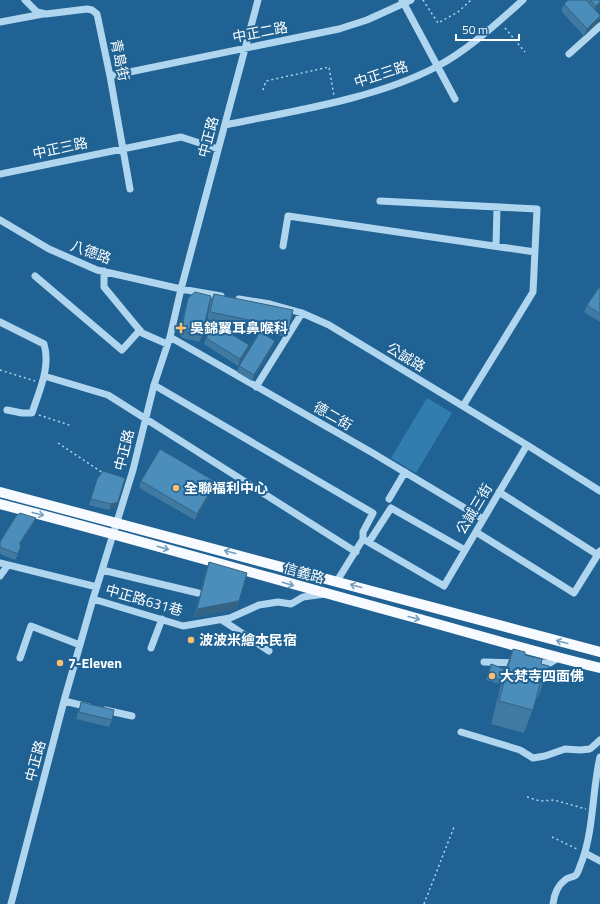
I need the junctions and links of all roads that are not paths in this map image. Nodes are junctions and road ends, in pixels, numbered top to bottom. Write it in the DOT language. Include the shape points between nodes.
graph roads {
  1 [pos="25,0"];
  2 [pos="258,0"];
  3 [pos="523,0"];
  4 [pos="406,1"];
  5 [pos="46,14"];
  6 [pos="0,22"];
  7 [pos="600,26"];
  8 [pos="245,48"];
  9 [pos="569,54"];
  10 [pos="437,67"];
  11 [pos="110,76"];
  12 [pos="455,99"];
  13 [pos="225,125"];
  14 [pos="123,148"];
  15 [pos="218,150"];
  16 [pos="0,174"];
  17 [pos="130,189"];
  18 [pos="380,201"];
  19 [pos="497,207"];
  20 [pos="0,220"];
  21 [pos="283,246"];
  22 [pos="496,246"];
  23 [pos="535,252"];
  24 [pos="104,271"];
  25 [pos="35,276"];
  26 [pos="181,289"];
  27 [pos="302,313"];
  28 [pos="0,322"];
  29 [pos="140,330"];
  30 [pos="170,337"];
  31 [pos="167,344"];
  32 [pos="43,380"];
  33 [pos="154,385"];
  34 [pos="256,387"];
  35 [pos="463,406"];
  36 [pos="7,410"];
  37 [pos="146,418"];
  38 [pos="527,445"];
  39 [pos="405,472"];
  40 [pos="600,491"];
  41 [pos="0,492"];
  42 [pos="499,492"];
  43 [pos="389,499"];
  44 [pos="0,504"];
  45 [pos="483,519"];
  46 [pos="117,523"];
  47 [pos="476,532"];
  48 [pos="114,533"];
  49 [pos="366,541"];
  50 [pos="465,550"];
  51 [pos="356,552"];
  52 [pos="599,553"];
  53 [pos="0,563"];
  54 [pos="8,565"];
  55 [pos="102,570"];
  56 [pos="0,576"];
  57 [pos="337,581"];
  58 [pos="97,587"];
  59 [pos="198,593"];
  60 [pos="325,594"];
  61 [pos="384,594"];
  62 [pos="93,600"];
  63 [pos="379,608"];
  64 [pos="162,619"];
  65 [pos="222,620"];
  66 [pos="80,645"];
  67 [pos="151,648"];
  68 [pos="269,651"];
  69 [pos="600,652"];
  70 [pos="20,658"];
  71 [pos="558,658"];
  72 [pos="484,662"];
  73 [pos="600,668"];
  74 [pos="64,701"];
  75 [pos="132,716"];
  76 [pos="462,732"];
  77 [pos="600,740"];
  78 [pos="600,757"];
  79 [pos="585,853"];
  80 [pos="600,861"];
  81 [pos="10,904"];
  82 [pos="553,904"];
  1 -- 5 [label="street" via="37,12"];
  2 -- 8 [label="street, 中正路"];
  3 -- 10 [label="street, 中正三路" via="470,45"];
  4 -- 8 [label="street, 中正二路" via="367,20 339,29"];
  4 -- 10 [label="street"];
  5 -- 6 [label="street, 青島街"];
  5 -- 11 [label="street, 青島街" via="88,9 97,14"];
  7 -- 9 [label="street"];
  8 -- 11 [label="street, 中正二路"];
  8 -- 13 [label="street, 中正路"];
  10 -- 12 [label="street"];
  10 -- 13 [label="street, 中正三路" via="385,88 335,102"];
  11 -- 14 [label="street, 青島街"];
  13 -- 15 [label="street, 中正路"];
  14 -- 15 [label="street, 中正三路" via="181,137"];
  14 -- 16 [label="street, 中正三路"];
  14 -- 17 [label="street, 青島街"];
  15 -- 26 [label="street, 中正路"];
  18 -- 19 [label="street"];
  19 -- 22 [label="street"];
  19 -- 23 [label="street" via="536,209"];
  20 -- 24 [label="street, 八德路" via="49,249"];
  21 -- 22 [label="street" via="288,216"];
  22 -- 23 [label="street"];
  23 -- 35 [label="street" via="533,292"];
  24 -- 26 [label="street, 八德路"];
  24 -- 29 [label="street" via="104,287"];
  25 -- 29 [label="street" via="122,350"];
  26 -- 27 [label="street, 公誠路" via="270,304"];
  26 -- 30 [label="street, 中正路"];
  27 -- 34 [label="street"];
  27 -- 35 [label="street, 公誠路" via="329,325"];
  28 -- 32 [label="street" via="44,344 47,354"];
  29 -- 31 [label="street"];
  30 -- 31 [label="street, 中正路"];
  30 -- 34 [label="street, 德二街"];
  31 -- 33 [label="street, 中正路"];
  32 -- 36 [label="street" via="32,413"];
  32 -- 37 [label="street" via="108,394"];
  33 -- 37 [label="street, 中正路"];
  33 -- 49 [label="street" via="374,513 362,532"];
  34 -- 39 [label="street, 德二街"];
  35 -- 38 [label="street, 公誠路"];
  37 -- 46 [label="street, 中正路"];
  37 -- 51 [label="street"];
  38 -- 40 [label="street, 公誠路"];
  38 -- 42 [label="street, 公誠三街"];
  39 -- 43 [label="street"];
  39 -- 45 [label="street, 德二街"];
  41 -- 46 [label="main road, 信義路"];
  42 -- 45 [label="street, 公誠三街"];
  42 -- 52 [label="street"];
  44 -- 48 [label="main road, 信義路, one-way"];
  45 -- 47 [label="street, 公誠三街"];
  46 -- 48 [label="street, 中正路"];
  57 -- 46 [label="main road, 信義路, one-way"];
  47 -- 50 [label="street, 公誠三街"];
  47 -- 52 [label="street" via="574,593"];
  48 -- 55 [label="street, 中正路"];
  48 -- 60 [label="main road, 信義路, one-way"];
  49 -- 50 [label="street" via="391,508"];
  49 -- 50 [label="street, 公誠三街" via="444,586"];
  49 -- 51 [label="street"];
  51 -- 57 [label="street"];
  53 -- 54 [label="street"];
  54 -- 56 [label="street"];
  54 -- 58 [label="street"];
  55 -- 58 [label="street, 中正路"];
  55 -- 59 [label="street"];
  61 -- 57 [label="main road, 信義路, one-way"];
  58 -- 62 [label="street, 中正路"];
  60 -- 63 [label="main road, 信義路"];
  60 -- 65 [label="street, 中正路631巷" via="303,597 291,604 278,602 259,605"];
  61 -- 63 [label="main road"];
  69 -- 61 [label="main road, 信義路, one-way"];
  62 -- 64 [label="street, 中正路631巷"];
  62 -- 66 [label="street, 中正路"];
  63 -- 71 [label="main road, 信義路, one-way"];
  64 -- 65 [label="street, 中正路631巷" via="183,626"];
  64 -- 67 [label="street"];
  65 -- 68 [label="street"];
  66 -- 70 [label="street" via="31,626"];
  66 -- 74 [label="street, 中正路"];
  71 -- 72 [label="street" via="550,663"];
  71 -- 73 [label="main road, 信義路"];
  74 -- 75 [label="street"];
  74 -- 81 [label="street, 中正路"];
  76 -- 77 [label="street" via="520,750 533,758 565,749 590,749"];
  78 -- 79 [label="street"];
  79 -- 80 [label="street"];
  79 -- 82 [label="street" via="577,874 559,886"];
}
